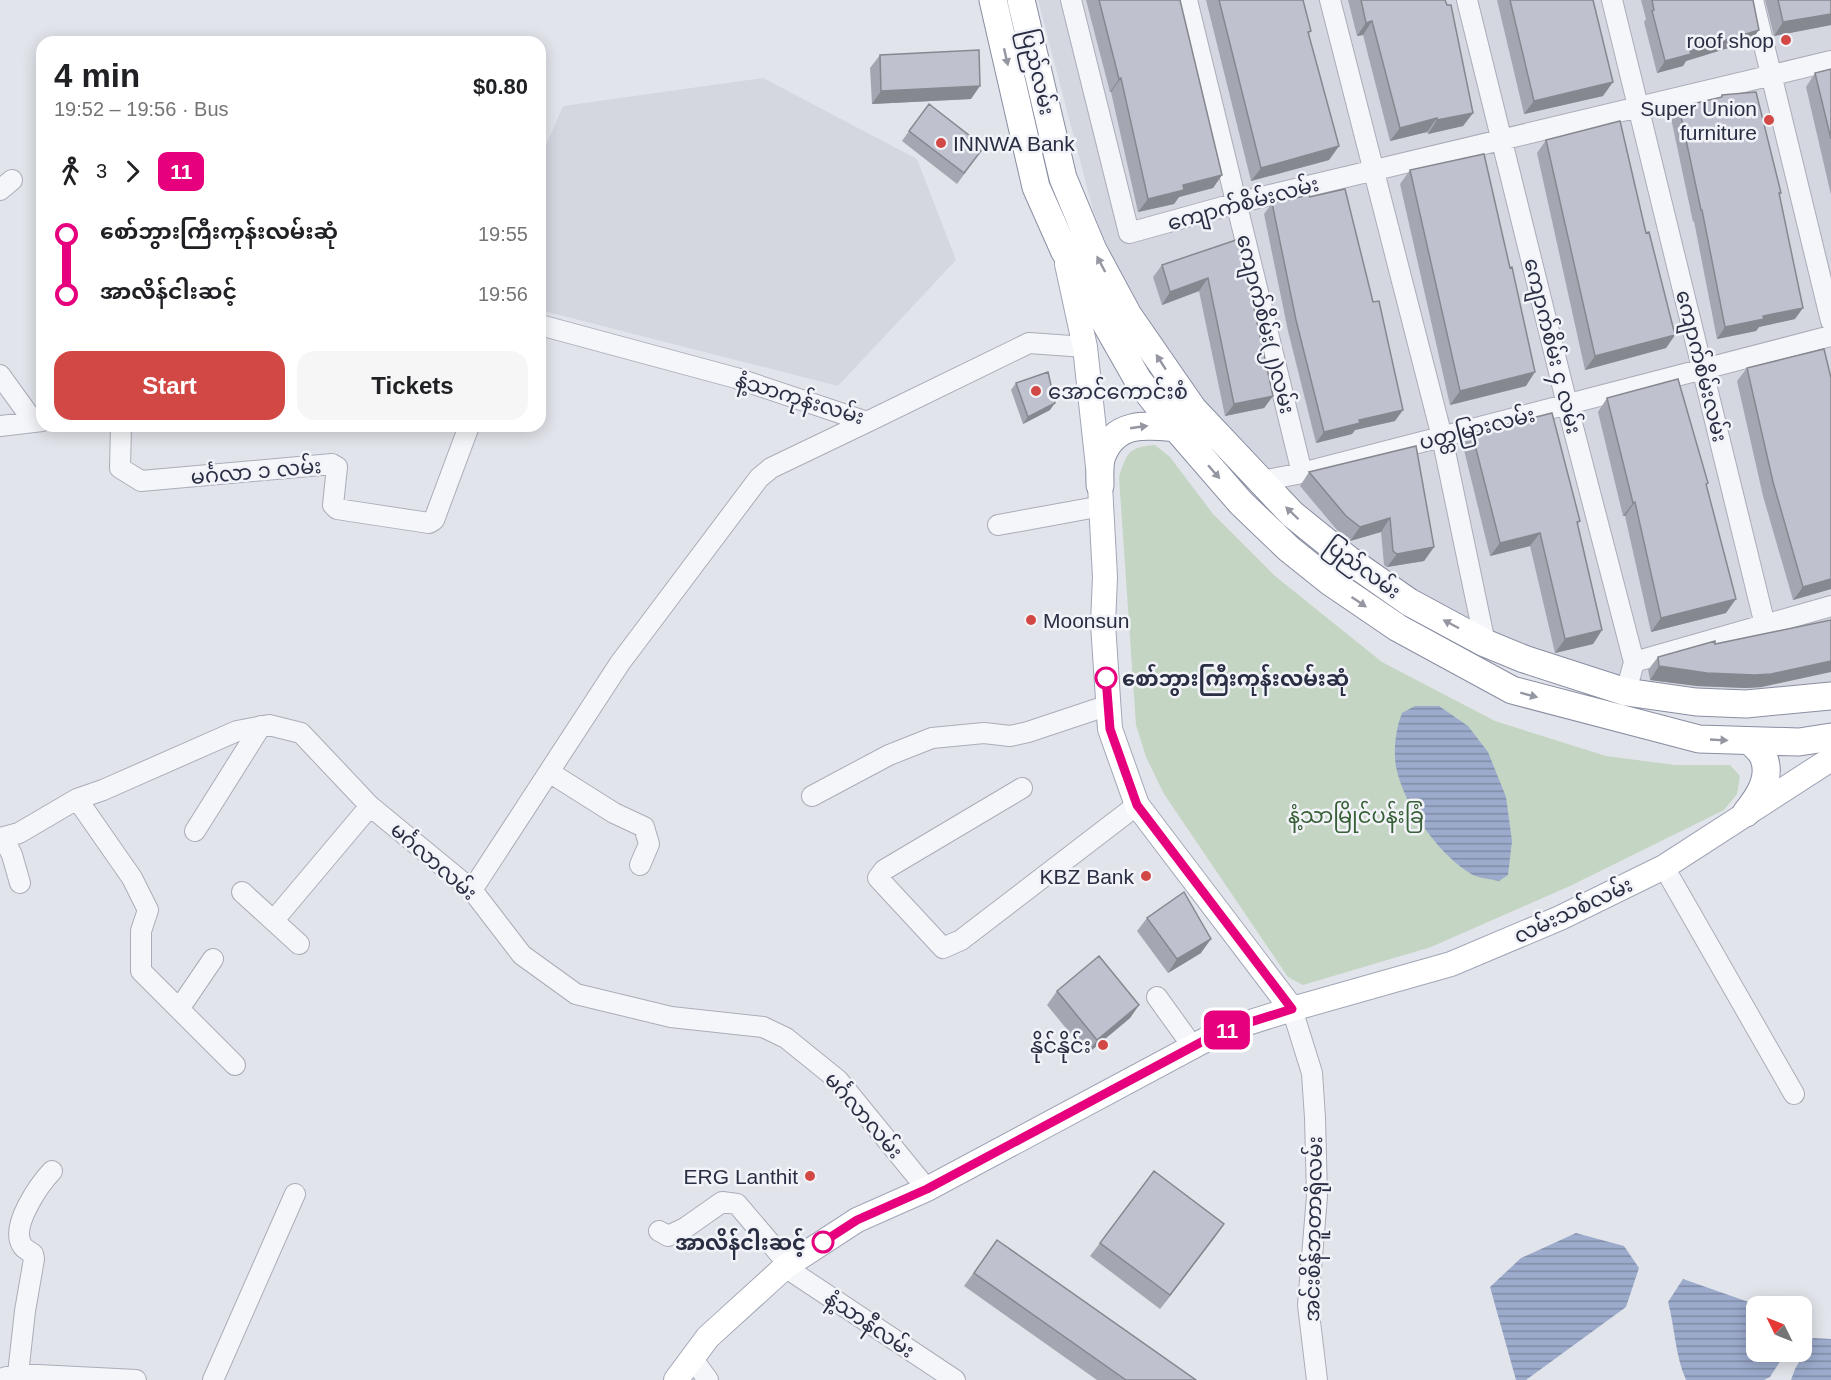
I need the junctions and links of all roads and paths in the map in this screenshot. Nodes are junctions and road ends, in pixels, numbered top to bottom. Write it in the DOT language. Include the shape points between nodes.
graph roads {
  1 [pos="993,0"];
  2 [pos="1021,0"];
  3 [pos="1071,0"];
  4 [pos="1187,0"];
  5 [pos="1330,0"];
  6 [pos="1467,0"];
  7 [pos="1612,0"];
  8 [pos="1753,0"];
  9 [pos="1831,61"];
  10 [pos="1771,75"];
  11 [pos="1638,107"];
  12 [pos="1502,139"];
  13 [pos="1373,170"];
  14 [pos="1063,178"];
  15 [pos="1237,203"];
  16 [pos="1064,250"];
  17 [pos="1118,321"];
  18 [pos="1831,321"];
  19 [pos="546,327"];
  20 [pos="1831,336"];
  21 [pos="1084,343"];
  22 [pos="1702,369"];
  23 [pos="0,375"];
  24 [pos="1567,405"];
  25 [pos="1185,418"];
  26 [pos="36,420"];
  27 [pos="36,422"];
  28 [pos="867,422"];
  29 [pos="0,426"];
  30 [pos="121,432"];
  31 [pos="467,432"];
  32 [pos="1442,437"];
  33 [pos="1302,472"];
  34 [pos="1262,481"];
  35 [pos="1101,496"];
  36 [pos="998,525"];
  37 [pos="1831,606"];
  38 [pos="1765,625"];
  39 [pos="1485,643"];
  40 [pos="1634,662"];
  41 [pos="1626,692"];
  42 [pos="1831,696"];
  43 [pos="1109,705"];
  44 [pos="261,726"];
  45 [pos="1831,737"];
  46 [pos="1751,742"];
  47 [pos="1827,763"];
  48 [pos="549,772"];
  49 [pos="1022,788"];
  50 [pos="812,796"];
  51 [pos="77,800"];
  52 [pos="1137,805"];
  53 [pos="370,806"];
  54 [pos="1746,813"];
  55 [pos="195,831"];
  56 [pos="1,838"];
  57 [pos="640,865"];
  58 [pos="1664,867"];
  59 [pos="20,883"];
  60 [pos="472,890"];
  61 [pos="242,892"];
  62 [pos="274,920"];
  63 [pos="299,944"];
  64 [pos="213,959"];
  65 [pos="1157,998"];
  66 [pos="179,1009"];
  67 [pos="1292,1009"];
  68 [pos="1193,1047"];
  69 [pos="235,1065"];
  70 [pos="1794,1094"];
  71 [pos="52,1171"];
  72 [pos="927,1189"];
  73 [pos="295,1194"];
  74 [pos="659,1231"];
  75 [pos="787,1266"];
  76 [pos="692,1358"];
  77 [pos="9,1377"];
  78 [pos="950,1379"];
  79 [pos="136,1380"];
  80 [pos="213,1380"];
  81 [pos="676,1380"];
  82 [pos="708,1380"];
  83 [pos="1317,1380"];
  1 -- 16 [label="highway, ပြည်လမ်း, one-way" via="1036,188"];
  2 -- 14 [label="highway, ပြည်လမ်း"];
  3 -- 15 [label="street, ကျောက်စိမ်းလမ်း" via="1129,233"];
  4 -- 15 [label="street, ကျောက်စိမ်း(၂)လမ်း"];
  5 -- 13 [label="street"];
  6 -- 12 [label="street, ကျောက်စိမ်း ၄ လမ်း"];
  7 -- 11 [label="street, ကျောက်စိမ်းလမ်း"];
  8 -- 10 [label="street"];
  9 -- 10 [label="street, ကျောက်စိမ်းလမ်း"];
  10 -- 11 [label="street, ကျောက်စိမ်းလမ်း"];
  10 -- 18 [label="street"];
  11 -- 12 [label="street, ကျောက်စိမ်းလမ်း"];
  11 -- 22 [label="street, ကျောက်စိမ်းလမ်း"];
  12 -- 13 [label="street, ကျောက်စိမ်းလမ်း"];
  12 -- 24 [label="street, ကျောက်စိမ်း ၄ လမ်း"];
  13 -- 15 [label="street, ကျောက်စိမ်းလမ်း"];
  13 -- 32 [label="street"];
  14 -- 16 [label="main road, ပြည်လမ်း"];
  17 -- 14 [label="highway, ပြည်လမ်း, one-way" via="1094,250"];
  15 -- 33 [label="street, ကျောက်စိမ်း(၂)လမ်း"];
  16 -- 17 [label="highway, ပြည်လမ်း"];
  16 -- 21 [label="main road"];
  17 -- 21 [label="main road"];
  17 -- 25 [label="highway, ပြည်လမ်း" via="1138,380"];
  19 -- 28 [label="street, နံ့သာကုန်းလမ်း" via="736,378"];
  20 -- 22 [label="street, ပတ္တမြားလမ်း"];
  21 -- 28 [label="street, နံ့သာကုန်းလမ်း" via="1029,343"];
  21 -- 35 [label="main road"];
  22 -- 24 [label="street, ပတ္တမြားလမ်း"];
  22 -- 38 [label="street, ကျောက်စိမ်းလမ်း"];
  23 -- 26 [label="street"];
  24 -- 32 [label="street, ပတ္တမြားလမ်း"];
  24 -- 40 [label="street, ကျောက်စိမ်း ၄ လမ်း"];
  25 -- 34 [label="highway, ပြည်လမ်း"];
  35 -- 25 [label="highway, one-way" via="1101,457 1112,440 1132,426"];
  25 -- 46 [label="highway, ပြည်လမ်း, one-way" via="1241,503 1329,581 1398,628 1523,694 1699,739"];
  27 -- 29 [label="street"];
  28 -- 48 [label="street" via="771,468 759,478 620,663"];
  30 -- 31 [label="street, မင်္ဂလာ ၁ လမ်း" via="120,468 141,481 332,464 337,467 333,505 337,509 429,523 434,520"];
  32 -- 33 [label="street, ပတ္တမြားလမ်း"];
  32 -- 39 [label="street"];
  33 -- 34 [label="street, ပတ္တမြားလမ်း"];
  39 -- 34 [label="highway, ပြည်လမ်း, one-way" via="1409,602 1349,560 1292,514"];
  35 -- 36 [label="street"];
  35 -- 43 [label="main road"];
  37 -- 38 [label="street"];
  38 -- 40 [label="street"];
  39 -- 41 [label="highway, ပြည်လမ်း"];
  40 -- 41 [label="street, ကျောက်စိမ်း ၄ လမ်း"];
  41 -- 42 [label="highway, ပြည်လမ်း" via="1746,704"];
  43 -- 50 [label="street" via="1010,736 984,733 933,738 889,755"];
  43 -- 52 [label="main road" via="1110,729"];
  44 -- 51 [label="street, မင်္ဂလာလမ်း" via="237,731"];
  44 -- 53 [label="street, မင်္ဂလာလမ်း" via="301,733"];
  44 -- 55 [label="street"];
  45 -- 46 [label="highway, ပြည်လမ်း"];
  46 -- 54 [label="highway" via="1763,756 1766,767 1758,798"];
  47 -- 54 [label="main road, လမ်းသစ်လမ်း"];
  48 -- 57 [label="street" via="644,827 649,844"];
  48 -- 60 [label="street"];
  49 -- 52 [label="street" via="884,870 878,878 943,948 961,940"];
  51 -- 56 [label="street, မင်္ဂလာလမ်း" via="19,833"];
  51 -- 66 [label="street" via="132,878 148,910 141,931 141,971"];
  52 -- 67 [label="main road"];
  53 -- 60 [label="street, မင်္ဂလာလမ်း"];
  53 -- 62 [label="street"];
  54 -- 58 [label="main road, လမ်းသစ်လမ်း"];
  56 -- 59 [label="street" via="12,855"];
  58 -- 67 [label="main road, လမ်းသစ်လမ်း" via="1560,918 1450,964"];
  58 -- 70 [label="street"];
  60 -- 72 [label="street, မင်္ဂလာလမ်း" via="522,955 576,994 671,1017 763,1027 786,1038 838,1080"];
  61 -- 62 [label="street"];
  62 -- 63 [label="street"];
  64 -- 66 [label="street"];
  65 -- 68 [label="street"];
  66 -- 69 [label="street"];
  67 -- 68 [label="main road, လမ်းသစ်လမ်း" via="1222,1031"];
  67 -- 83 [label="street, အင်းစိန်ဘူတာရုံလမ်း" via="1312,1073 1317,1196 1308,1305"];
  68 -- 72 [label="main road, လမ်းသစ်လမ်း"];
  71 -- 77 [label="street" via="24,1213 19,1238 34,1259"];
  72 -- 75 [label="main road, လမ်းသစ်လမ်း" via="857,1220"];
  73 -- 80 [label="street"];
  74 -- 75 [label="street, နံ့သာနီလမ်း" via="668,1236 722,1203 737,1204"];
  75 -- 76 [label="main road, လမ်းသစ်လမ်း" via="708,1337"];
  75 -- 78 [label="street, နံ့သာနီလမ်း"];
  76 -- 81 [label="main road, လမ်းသစ်လမ်း"];
  76 -- 82 [label="street"];
  77 -- 79 [label="street"];
}
